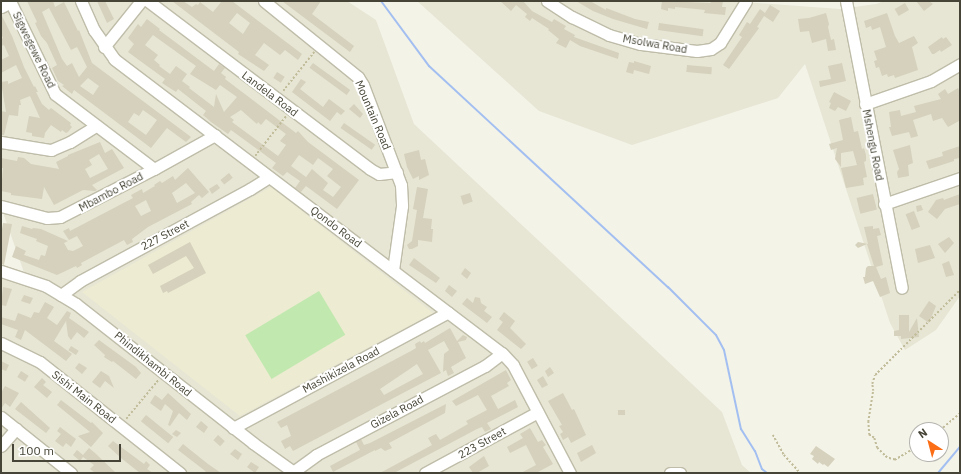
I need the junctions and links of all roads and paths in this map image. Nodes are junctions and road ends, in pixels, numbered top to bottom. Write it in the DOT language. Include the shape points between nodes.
graph roads {
  1 [pos="81,1"];
  2 [pos="141,1"];
  3 [pos="148,1"];
  4 [pos="264,1"];
  5 [pos="547,1"];
  6 [pos="746,1"];
  7 [pos="846,1"];
  8 [pos="7,4"];
  9 [pos="318,45"];
  10 [pos="104,47"];
  11 [pos="960,64"];
  12 [pos="283,91"];
  13 [pos="865,104"];
  14 [pos="287,114"];
  15 [pos="96,126"];
  16 [pos="214,135"];
  17 [pos="1,142"];
  18 [pos="256,154"];
  19 [pos="154,169"];
  20 [pos="397,172"];
  21 [pos="269,177"];
  22 [pos="960,178"];
  23 [pos="884,204"];
  24 [pos="1,206"];
  25 [pos="394,270"];
  26 [pos="1,271"];
  27 [pos="902,288"];
  28 [pos="960,290"];
  29 [pos="61,295"];
  30 [pos="448,312"];
  31 [pos="1,343"];
  32 [pos="502,353"];
  33 [pos="164,373"];
  34 [pos="538,412"];
  35 [pos="960,413"];
  36 [pos="1,417"];
  37 [pos="949,422"];
  38 [pos="120,426"];
  39 [pos="233,428"];
  40 [pos="16,429"];
  41 [pos="773,435"];
  42 [pos="1,446"];
  43 [pos="909,452"];
  44 [pos="294,472"];
  45 [pos="71,473"];
  46 [pos="180,473"];
  47 [pos="426,473"];
  48 [pos="568,473"];
  49 [pos="670,473"];
  50 [pos="680,473"];
  51 [pos="800,473"];
  1 -- 10 [label="street, Qondo Road"];
  2 -- 10 [label="street"];
  3 -- 20 [label="street, Landela Road" via="370,170 379,174"];
  4 -- 9 [label="street, Mountain Road"];
  5 -- 6 [label="street, Msolwa Road" via="572,17 609,35 642,44 697,51 711,49 720,43"];
  7 -- 13 [label="street, Mshengu Road"];
  8 -- 15 [label="street, Sigwegewe Road" via="52,89"];
  9 -- 12 [label="path"];
  9 -- 20 [label="street, Mountain Road" via="361,80"];
  10 -- 16 [label="street, Qondo Road" via="114,59"];
  11 -- 13 [label="street" via="931,81"];
  13 -- 23 [label="street, Mshengu Road"];
  14 -- 18 [label="path"];
  15 -- 17 [label="street" via="51,150"];
  15 -- 19 [label="street, Sigwegewe Road"];
  16 -- 19 [label="street, Mbambo Road"];
  16 -- 21 [label="street, Qondo Road"];
  19 -- 24 [label="street, Mbambo Road" via="60,217 47,218"];
  20 -- 25 [label="street, Mountain Road" via="402,206"];
  21 -- 25 [label="street, Qondo Road"];
  21 -- 29 [label="street, 227 Street" via="80,281"];
  22 -- 23 [label="street"];
  23 -- 27 [label="street, Mshengu Road"];
  25 -- 30 [label="street, Qondo Road"];
  26 -- 29 [label="street, Phindikhambi Road" via="35,282"];
  28 -- 43 [label="path" via="875,375 872,384 869,435 874,438 877,448 888,458 895,460"];
  29 -- 33 [label="street, Phindikhambi Road" via="93,316"];
  30 -- 32 [label="street, Qondo Road"];
  30 -- 39 [label="street, Mashikizela Road"];
  31 -- 38 [label="street, Sishi Main Road" via="40,362"];
  32 -- 34 [label="street, Qondo Road" via="513,365"];
  32 -- 44 [label="street, Gizela Road" via="485,366 316,455"];
  33 -- 38 [label="path"];
  33 -- 39 [label="street, Phindikhambi Road"];
  34 -- 47 [label="street, 223 Street"];
  34 -- 48 [label="street, Qondo Road"];
  35 -- 37 [label="path"];
  36 -- 40 [label="street"];
  38 -- 46 [label="street, Sishi Main Road"];
  39 -- 44 [label="street, Phindikhambi Road"];
  40 -- 42 [label="street"];
  40 -- 45 [label="street"];
  41 -- 51 [label="path" via="784,455"];
  49 -- 50 [label="street"];
}
